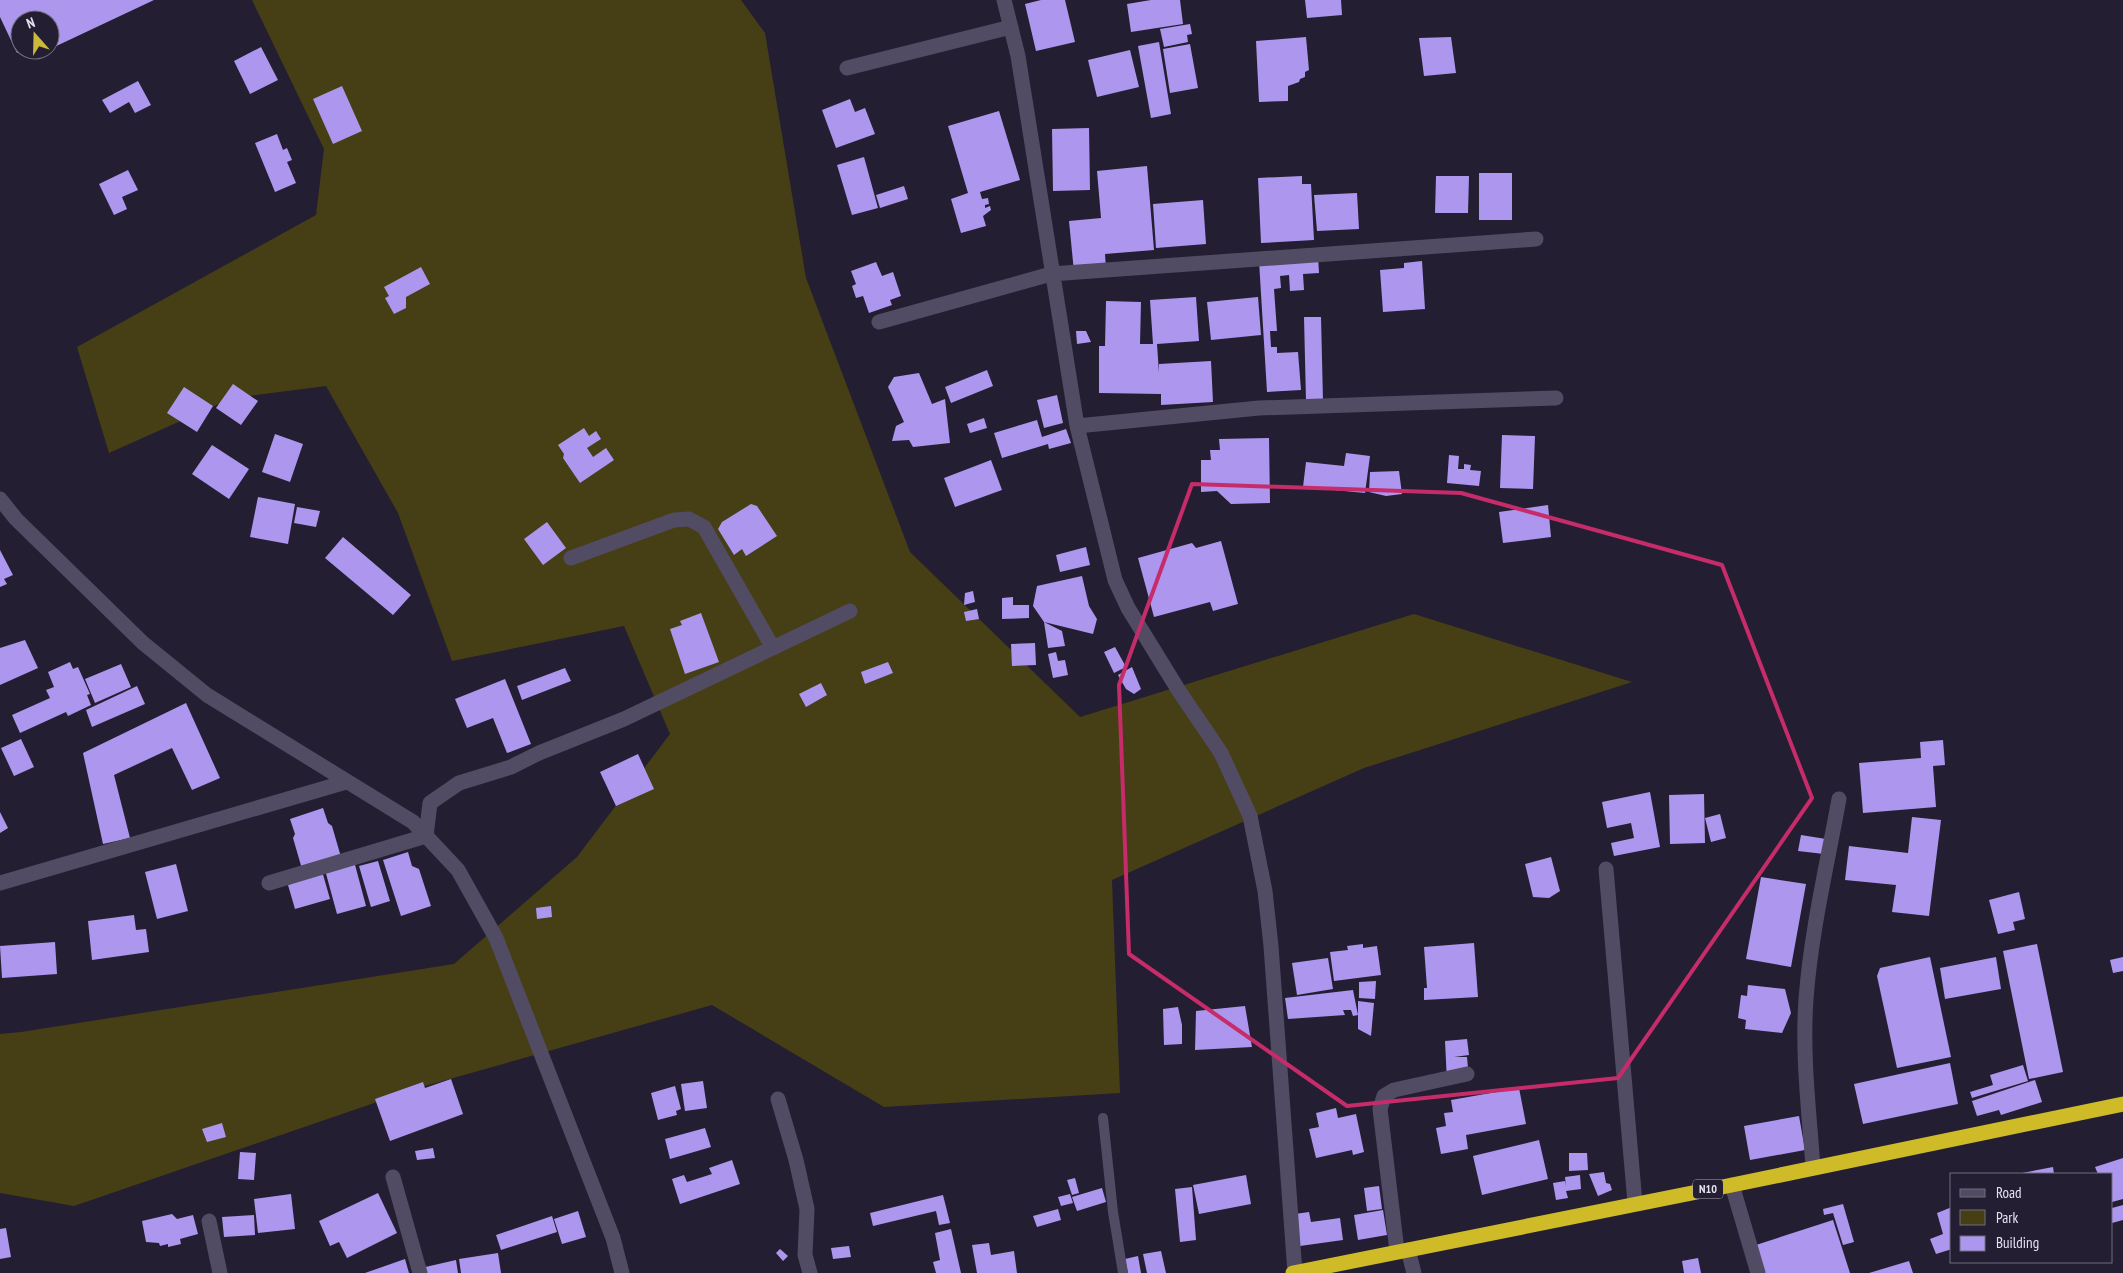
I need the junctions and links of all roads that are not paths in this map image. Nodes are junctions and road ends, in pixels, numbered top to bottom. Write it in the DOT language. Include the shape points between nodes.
graph roads {
  1 [pos="1004,0"];
  2 [pos="1011,27"];
  3 [pos="848,68"];
  4 [pos="1536,239"];
  5 [pos="1051,274"];
  6 [pos="879,322"];
  7 [pos="1556,398"];
  8 [pos="1077,426"];
  9 [pos="0,499"];
  10 [pos="571,558"];
  11 [pos="850,611"];
  12 [pos="773,648"];
  13 [pos="346,782"];
  14 [pos="1839,799"];
  15 [pos="426,836"];
  16 [pos="1606,869"];
  17 [pos="0,882"];
  18 [pos="269,883"];
  19 [pos="1467,1074"];
  20 [pos="778,1099"];
  21 [pos="2123,1104"];
  22 [pos="1103,1118"];
  23 [pos="1813,1167"];
  24 [pos="393,1177"];
  25 [pos="1732,1185"];
  26 [pos="1635,1203"];
  27 [pos="209,1221"];
  28 [pos="1402,1251"];
  29 [pos="220,1273"];
  30 [pos="420,1273"];
  31 [pos="622,1273"];
  32 [pos="810,1273"];
  33 [pos="1123,1273"];
  34 [pos="1294,1273"];
  35 [pos="1414,1273"];
  36 [pos="1758,1273"];
  1 -- 2 [label="street"];
  2 -- 3 [label="street"];
  2 -- 5 [label="street"];
  4 -- 5 [label="street"];
  5 -- 6 [label="street"];
  5 -- 8 [label="street"];
  7 -- 8 [label="street" via="1259,408"];
  8 -- 34 [label="street" via="1115,580 1133,616 1221,753 1250,816 1265,891 1271,946"];
  9 -- 13 [label="street" via="16,519 143,642 207,695"];
  10 -- 12 [label="street" via="674,520 689,519 704,527"];
  11 -- 12 [label="street"];
  12 -- 15 [label="street" via="624,719 539,752 511,767 459,783 430,803"];
  13 -- 15 [label="street" via="413,822"];
  13 -- 17 [label="street"];
  14 -- 23 [label="street" via="1806,999 1804,1056"];
  15 -- 18 [label="street"];
  15 -- 31 [label="street" via="458,870 496,938 614,1238"];
  16 -- 26 [label="street"];
  19 -- 28 [label="street" via="1394,1090 1384,1096 1380,1109"];
  20 -- 32 [label="street" via="807,1209 805,1255"];
  21 -- 23 [label="highway, N10"];
  22 -- 33 [label="lane"];
  23 -- 25 [label="highway, N10"];
  24 -- 30 [label="street"];
  25 -- 26 [label="highway, N10"];
  25 -- 36 [label="street"];
  26 -- 28 [label="highway, N10"];
  27 -- 29 [label="street"];
  28 -- 34 [label="highway, N10"];
  28 -- 35 [label="street"];
}
